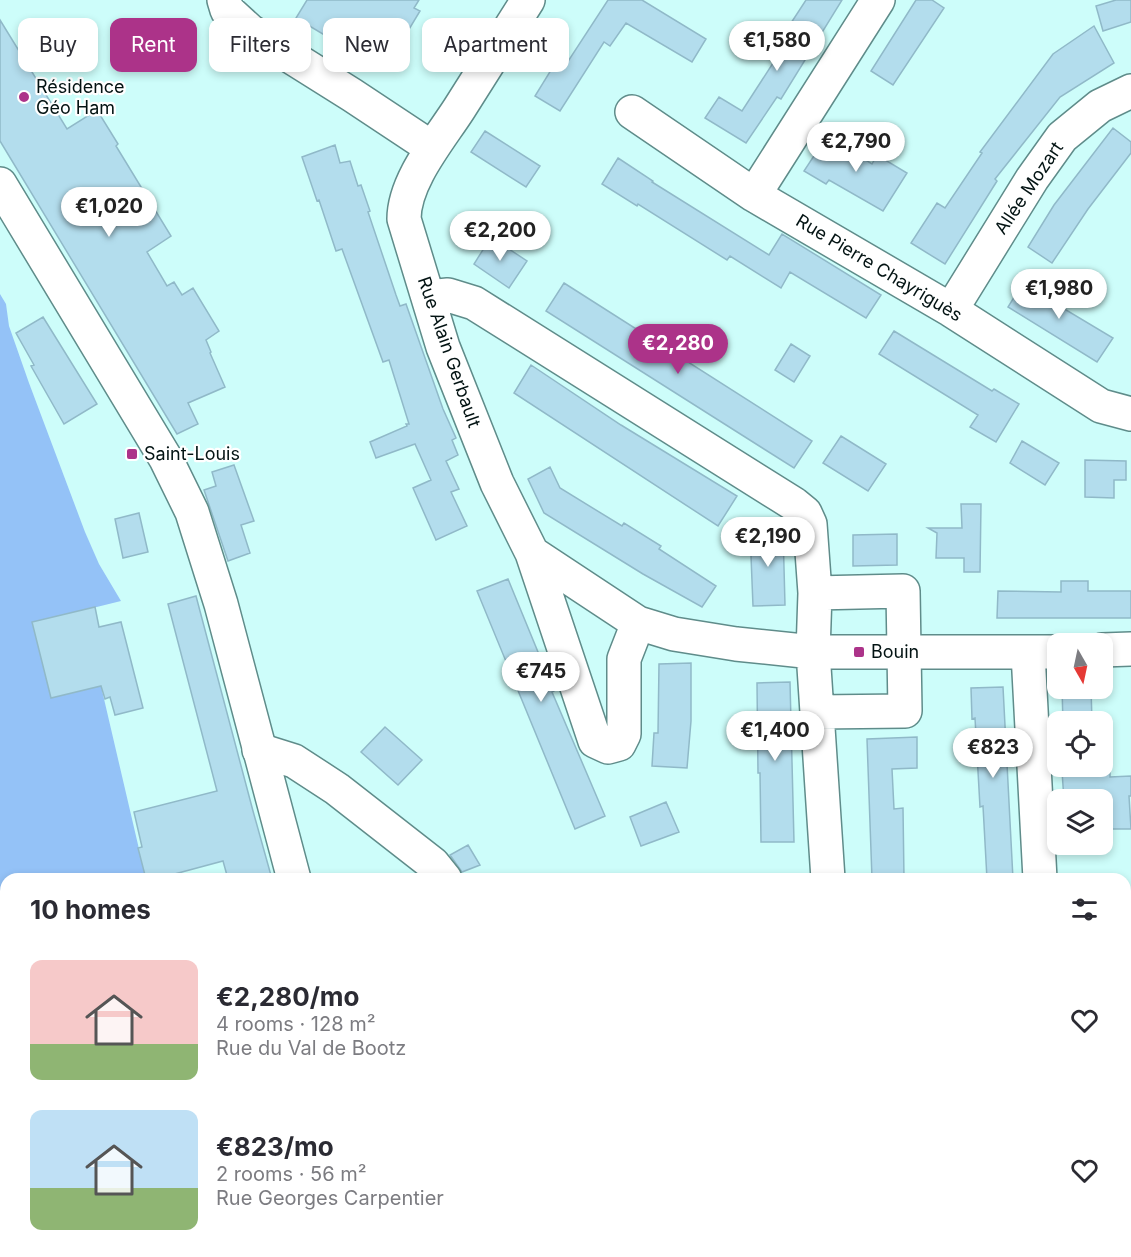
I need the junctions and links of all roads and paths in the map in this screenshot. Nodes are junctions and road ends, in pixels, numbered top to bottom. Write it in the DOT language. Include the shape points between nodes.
graph roads {
  1 [pos="224,0"];
  2 [pos="528,0"];
  3 [pos="878,0"];
  4 [pos="1131,91"];
  5 [pos="632,112"];
  6 [pos="432,148"];
  7 [pos="0,184"];
  8 [pos="754,195"];
  9 [pos="428,297"];
  10 [pos="951,310"];
  11 [pos="1131,414"];
  12 [pos="532,553"];
  13 [pos="815,593"];
  14 [pos="638,623"];
  15 [pos="1131,649"];
  16 [pos="1113,650"];
  17 [pos="813,652"];
  18 [pos="904,652"];
  19 [pos="1043,652"];
  20 [pos="817,712"];
  21 [pos="259,750"];
  22 [pos="292,873"];
  23 [pos="440,873"];
  24 [pos="828,873"];
  25 [pos="1040,873"];
  1 -- 6 [label="street" via="227,10 250,31"];
  2 -- 6 [label="street, Rue Alain Gerbault"];
  3 -- 8 [label="street"];
  4 -- 10 [label="street, Allée Mozart" via="1100,106 1062,137"];
  5 -- 8 [label="street, Rue Pierre Chayriguès"];
  6 -- 9 [label="street, Rue Alain Gerbault" via="404,207 404,219"];
  7 -- 21 [label="street" via="166,459 192,512"];
  8 -- 10 [label="street, Rue Pierre Chayriguès"];
  9 -- 12 [label="street, Rue Alain Gerbault" via="443,347 497,483"];
  9 -- 13 [label="street" via="448,295 474,303 794,504 810,524"];
  10 -- 11 [label="street, Rue Pierre Chayriguès" via="1101,406"];
  12 -- 14 [label="street, Rue Alain Gerbault"];
  12 -- 14 [label="street, Rue Alain Gerbault" via="595,741 608,747 619,744 624,734 624,659"];
  13 -- 17 [label="street"];
  13 -- 18 [label="street" via="903,591"];
  14 -- 17 [label="street, Rue Alain Gerbault" via="674,634"];
  15 -- 16 [label="street"];
  17 -- 18 [label="street, Rue Alain Gerbault"];
  17 -- 20 [label="street"];
  18 -- 19 [label="street, Rue Alain Gerbault"];
  18 -- 20 [label="street" via="905,711"];
  19 -- 25 [label="street"];
  20 -- 24 [label="street"];
  21 -- 22 [label="street"];
  21 -- 23 [label="street" via="294,761 337,789"];
}
